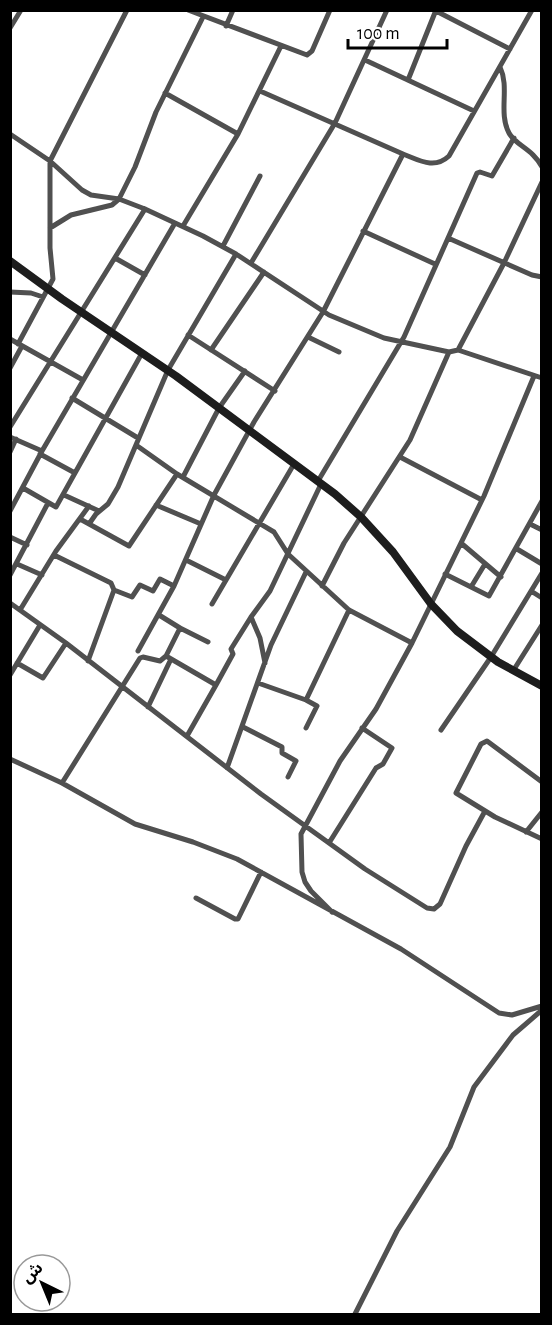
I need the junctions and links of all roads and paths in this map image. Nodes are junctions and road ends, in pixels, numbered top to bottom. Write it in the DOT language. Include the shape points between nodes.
graph roads {
  1 [pos="21,10"];
  2 [pos="127,10"];
  3 [pos="188,10"];
  4 [pos="233,10"];
  5 [pos="330,10"];
  6 [pos="387,10"];
  7 [pos="532,10"];
  8 [pos="436,11"];
  9 [pos="203,17"];
  10 [pos="226,26"];
  11 [pos="10,28"];
  12 [pos="281,46"];
  13 [pos="510,49"];
  14 [pos="365,60"];
  15 [pos="500,68"];
  16 [pos="408,80"];
  17 [pos="260,91"];
  18 [pos="165,93"];
  19 [pos="474,111"];
  20 [pos="335,123"];
  21 [pos="10,134"];
  22 [pos="238,134"];
  23 [pos="513,138"];
  24 [pos="403,154"];
  25 [pos="50,161"];
  26 [pos="542,167"];
  27 [pos="260,176"];
  28 [pos="542,182"];
  29 [pos="119,199"];
  30 [pos="146,209"];
  31 [pos="175,223"];
  32 [pos="183,226"];
  33 [pos="50,228"];
  34 [pos="363,231"];
  35 [pos="448,238"];
  36 [pos="223,246"];
  37 [pos="236,254"];
  38 [pos="115,258"];
  39 [pos="10,261"];
  40 [pos="251,263"];
  41 [pos="504,263"];
  42 [pos="435,264"];
  43 [pos="264,272"];
  44 [pos="145,275"];
  45 [pos="542,277"];
  46 [pos="48,289"];
  47 [pos="10,292"];
  48 [pos="44,297"];
  49 [pos="81,312"];
  50 [pos="323,312"];
  51 [pos="111,331"];
  52 [pos="188,335"];
  53 [pos="309,337"];
  54 [pos="10,339"];
  55 [pos="400,342"];
  56 [pos="20,345"];
  57 [pos="211,350"];
  58 [pos="458,350"];
  59 [pos="339,352"];
  60 [pos="449,352"];
  61 [pos="142,353"];
  62 [pos="50,362"];
  63 [pos="10,368"];
  64 [pos="168,370"];
  65 [pos="245,371"];
  66 [pos="539,377"];
  67 [pos="83,380"];
  68 [pos="275,391"];
  69 [pos="72,398"];
  70 [pos="219,408"];
  71 [pos="106,419"];
  72 [pos="10,427"];
  73 [pos="249,432"];
  74 [pos="13,438"];
  75 [pos="138,438"];
  76 [pos="136,445"];
  77 [pos="10,452"];
  78 [pos="41,453"];
  79 [pos="400,457"];
  80 [pos="294,464"];
  81 [pos="75,473"];
  82 [pos="180,475"];
  83 [pos="320,482"];
  84 [pos="23,488"];
  85 [pos="64,495"];
  86 [pos="214,495"];
  87 [pos="482,500"];
  88 [pos="542,501"];
  89 [pos="48,503"];
  90 [pos="156,505"];
  91 [pos="89,506"];
  92 [pos="10,511"];
  93 [pos="99,511"];
  94 [pos="361,517"];
  95 [pos="80,519"];
  96 [pos="260,523"];
  97 [pos="89,524"];
  98 [pos="201,524"];
  99 [pos="530,524"];
  100 [pos="542,530"];
  101 [pos="10,537"];
  102 [pos="461,543"];
  103 [pos="27,544"];
  104 [pos="517,549"];
  105 [pos="288,554"];
  106 [pos="54,555"];
  107 [pos="186,560"];
  108 [pos="17,564"];
  109 [pos="485,564"];
  110 [pos="542,564"];
  111 [pos="306,572"];
  112 [pos="542,573"];
  113 [pos="445,574"];
  114 [pos="10,575"];
  115 [pos="42,575"];
  116 [pos="501,577"];
  117 [pos="226,580"];
  118 [pos="174,586"];
  119 [pos="322,586"];
  120 [pos="471,587"];
  121 [pos="114,590"];
  122 [pos="531,591"];
  123 [pos="542,598"];
  124 [pos="10,603"];
  125 [pos="212,604"];
  126 [pos="431,604"];
  127 [pos="20,610"];
  128 [pos="349,610"];
  129 [pos="159,615"];
  130 [pos="251,617"];
  131 [pos="40,625"];
  132 [pos="542,625"];
  133 [pos="180,628"];
  134 [pos="208,642"];
  135 [pos="66,643"];
  136 [pos="412,643"];
  137 [pos="138,651"];
  138 [pos="491,657"];
  139 [pos="168,658"];
  140 [pos="88,661"];
  141 [pos="17,663"];
  142 [pos="265,664"];
  143 [pos="513,670"];
  144 [pos="10,675"];
  145 [pos="258,683"];
  146 [pos="121,686"];
  147 [pos="216,686"];
  148 [pos="542,686"];
  149 [pos="306,700"];
  150 [pos="147,707"];
  151 [pos="243,727"];
  152 [pos="306,728"];
  153 [pos="362,728"];
  154 [pos="441,730"];
  155 [pos="187,736"];
  156 [pos="10,759"];
  157 [pos="227,768"];
  158 [pos="288,777"];
  159 [pos="542,782"];
  160 [pos="62,783"];
  161 [pos="485,811"];
  162 [pos="542,812"];
  163 [pos="305,826"];
  164 [pos="526,831"];
  165 [pos="542,839"];
  166 [pos="329,843"];
  167 [pos="261,872"];
  168 [pos="196,898"];
  169 [pos="332,912"];
  170 [pos="542,1005"];
  171 [pos="542,1010"];
  172 [pos="355,1314"];
  1 -- 11 [label="street"];
  2 -- 25 [label="street"];
  3 -- 9 [label="street"];
  4 -- 10 [label="street"];
  5 -- 12 [label="street" via="309,55"];
  6 -- 14 [label="street"];
  7 -- 13 [label="street"];
  8 -- 13 [label="street"];
  8 -- 16 [label="street"];
  9 -- 10 [label="street"];
  9 -- 18 [label="street"];
  10 -- 12 [label="street"];
  12 -- 17 [label="street"];
  13 -- 15 [label="street"];
  14 -- 16 [label="street"];
  14 -- 20 [label="street"];
  15 -- 19 [label="street"];
  15 -- 23 [label="street" via="504,78 504,115"];
  16 -- 19 [label="street"];
  17 -- 20 [label="street"];
  17 -- 22 [label="street"];
  18 -- 22 [label="street"];
  18 -- 29 [label="street"];
  19 -- 24 [label="street" via="443,161 430,164"];
  20 -- 24 [label="street"];
  20 -- 40 [label="street"];
  21 -- 25 [label="street"];
  22 -- 32 [label="street"];
  23 -- 26 [label="street" via="533,153"];
  23 -- 35 [label="street" via="492,176 477,172"];
  24 -- 34 [label="street"];
  25 -- 29 [label="street" via="82,190"];
  25 -- 33 [label="street"];
  27 -- 36 [label="street"];
  28 -- 41 [label="street"];
  29 -- 30 [label="street"];
  29 -- 33 [label="street" via="112,205 71,215"];
  30 -- 31 [label="street"];
  30 -- 38 [label="street"];
  31 -- 32 [label="street"];
  31 -- 44 [label="street"];
  32 -- 36 [label="street"];
  33 -- 46 [label="street" via="54,275"];
  34 -- 42 [label="street"];
  34 -- 50 [label="street"];
  35 -- 41 [label="street"];
  35 -- 42 [label="street"];
  36 -- 37 [label="street"];
  37 -- 40 [label="street"];
  37 -- 52 [label="street"];
  38 -- 44 [label="street"];
  38 -- 49 [label="street"];
  39 -- 46 [label="street"];
  40 -- 43 [label="street"];
  41 -- 45 [label="street"];
  41 -- 58 [label="street"];
  42 -- 55 [label="street"];
  43 -- 50 [label="street"];
  43 -- 57 [label="street"];
  44 -- 51 [label="street"];
  46 -- 48 [label="street"];
  46 -- 49 [label="street"];
  47 -- 48 [label="street"];
  48 -- 56 [label="street"];
  49 -- 51 [label="street"];
  49 -- 62 [label="street"];
  50 -- 53 [label="street"];
  50 -- 55 [label="street"];
  51 -- 61 [label="street"];
  51 -- 67 [label="street"];
  52 -- 57 [label="street"];
  52 -- 64 [label="street"];
  53 -- 59 [label="street"];
  53 -- 68 [label="street"];
  54 -- 56 [label="street"];
  55 -- 60 [label="street"];
  55 -- 83 [label="street"];
  56 -- 62 [label="street"];
  56 -- 63 [label="street"];
  57 -- 65 [label="street"];
  58 -- 60 [label="street"];
  58 -- 66 [label="street"];
  60 -- 79 [label="street"];
  61 -- 64 [label="street"];
  61 -- 71 [label="street"];
  62 -- 67 [label="street"];
  62 -- 72 [label="street"];
  64 -- 70 [label="street"];
  64 -- 75 [label="street"];
  65 -- 68 [label="street"];
  65 -- 70 [label="street"];
  66 -- 87 [label="street"];
  67 -- 69 [label="street"];
  68 -- 73 [label="street"];
  69 -- 71 [label="street"];
  69 -- 78 [label="street"];
  70 -- 73 [label="street"];
  70 -- 82 [label="street"];
  71 -- 75 [label="street"];
  71 -- 81 [label="street"];
  73 -- 80 [label="street"];
  73 -- 86 [label="street"];
  74 -- 77 [label="street"];
  74 -- 78 [label="street"];
  75 -- 76 [label="street"];
  76 -- 82 [label="street"];
  76 -- 93 [label="street" via="118,487"];
  78 -- 81 [label="street"];
  78 -- 84 [label="street"];
  79 -- 87 [label="street"];
  79 -- 94 [label="street"];
  80 -- 83 [label="street"];
  80 -- 96 [label="street"];
  81 -- 85 [label="street"];
  82 -- 86 [label="street"];
  82 -- 90 [label="street"];
  83 -- 94 [label="street"];
  83 -- 105 [label="street"];
  84 -- 89 [label="street"];
  84 -- 92 [label="street"];
  85 -- 89 [label="street" via="56,507"];
  85 -- 91 [label="street"];
  86 -- 96 [label="street"];
  86 -- 98 [label="street"];
  87 -- 102 [label="street"];
  88 -- 99 [label="street"];
  89 -- 103 [label="street"];
  90 -- 97 [label="street" via="129,546"];
  90 -- 98 [label="street"];
  91 -- 93 [label="street"];
  91 -- 95 [label="street"];
  93 -- 97 [label="street"];
  94 -- 119 [label="street"];
  94 -- 126 [label="street" via="407,569"];
  95 -- 97 [label="street"];
  95 -- 106 [label="street"];
  96 -- 105 [label="street" via="274,532"];
  96 -- 117 [label="street"];
  98 -- 107 [label="street"];
  99 -- 100 [label="street"];
  99 -- 104 [label="street"];
  101 -- 103 [label="street"];
  102 -- 109 [label="street"];
  102 -- 113 [label="street"];
  103 -- 108 [label="street"];
  104 -- 110 [label="street"];
  104 -- 116 [label="street"];
  105 -- 111 [label="street"];
  105 -- 130 [label="street" via="267,596"];
  106 -- 115 [label="street"];
  106 -- 121 [label="street" via="111,583"];
  107 -- 117 [label="street"];
  107 -- 118 [label="street"];
  108 -- 114 [label="street"];
  108 -- 115 [label="street"];
  109 -- 116 [label="street"];
  109 -- 120 [label="street"];
  111 -- 119 [label="street"];
  111 -- 142 [label="street"];
  112 -- 122 [label="street"];
  113 -- 120 [label="street"];
  113 -- 126 [label="street"];
  115 -- 127 [label="street"];
  116 -- 120 [label="street" via="489,596"];
  117 -- 125 [label="street"];
  118 -- 121 [label="street" via="160,579 153,591 140,585 132,597"];
  118 -- 129 [label="street"];
  119 -- 128 [label="street"];
  121 -- 140 [label="street"];
  122 -- 123 [label="street"];
  122 -- 138 [label="street"];
  124 -- 127 [label="street"];
  126 -- 136 [label="street"];
  126 -- 138 [label="street" via="457,631"];
  127 -- 131 [label="street"];
  128 -- 136 [label="street"];
  128 -- 149 [label="street"];
  129 -- 133 [label="street"];
  129 -- 137 [label="street"];
  130 -- 142 [label="street"];
  130 -- 147 [label="street" via="231,649 233,654"];
  131 -- 135 [label="street"];
  131 -- 141 [label="street"];
  132 -- 143 [label="street"];
  133 -- 134 [label="street"];
  133 -- 139 [label="street"];
  135 -- 140 [label="street"];
  135 -- 141 [label="street" via="43,678"];
  136 -- 153 [label="street"];
  138 -- 143 [label="street"];
  138 -- 154 [label="street"];
  139 -- 146 [label="street" via="140,658"];
  139 -- 147 [label="street"];
  139 -- 150 [label="street"];
  140 -- 146 [label="street"];
  141 -- 144 [label="street"];
  142 -- 145 [label="street"];
  143 -- 148 [label="street"];
  145 -- 149 [label="street"];
  145 -- 151 [label="street"];
  146 -- 150 [label="street"];
  146 -- 160 [label="street"];
  147 -- 155 [label="street"];
  149 -- 152 [label="street" via="317,705"];
  150 -- 155 [label="street"];
  151 -- 157 [label="street"];
  151 -- 158 [label="street" via="282,747 282,753 296,760"];
  153 -- 163 [label="street"];
  153 -- 166 [label="street" via="392,748"];
  155 -- 157 [label="street"];
  156 -- 160 [label="street"];
  157 -- 163 [label="street"];
  159 -- 161 [label="street" via="490,742 483,742 456,794"];
  160 -- 167 [label="street" via="135,824 194,842"];
  161 -- 164 [label="street"];
  161 -- 166 [label="street" via="440,904 434,909 409,897"];
  162 -- 164 [label="street"];
  163 -- 166 [label="street"];
  163 -- 169 [label="street" via="300,842 305,882"];
  164 -- 165 [label="street"];
  167 -- 168 [label="street" via="238,919"];
  167 -- 169 [label="street"];
  169 -- 170 [label="street" via="401,949 499,1013 512,1015"];
  171 -- 172 [label="street" via="513,1035 474,1087 450,1147 397,1231"];
}
